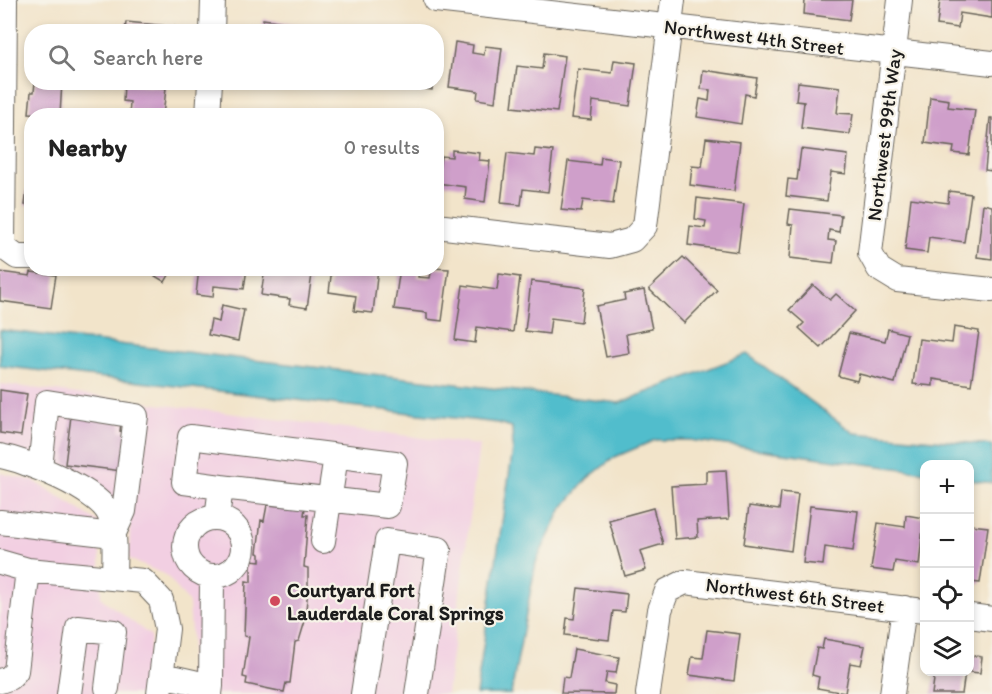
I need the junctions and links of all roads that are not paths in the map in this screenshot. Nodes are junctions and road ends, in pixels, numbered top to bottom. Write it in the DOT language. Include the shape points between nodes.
graph roads {
  1 [pos="5,0"];
  2 [pos="213,0"];
  3 [pos="436,0"];
  4 [pos="673,0"];
  5 [pos="900,0"];
  6 [pos="212,24"];
  7 [pos="670,27"];
  8 [pos="894,54"];
  9 [pos="992,63"];
  10 [pos="210,90"];
  11 [pos="208,108"];
  12 [pos="444,227"];
  13 [pos="24,257"];
  14 [pos="992,290"];
  15 [pos="0,456"];
  16 [pos="336,456"];
  17 [pos="40,468"];
  18 [pos="221,487"];
  19 [pos="330,499"];
  20 [pos="217,518"];
  21 [pos="0,522"];
  22 [pos="113,535"];
  23 [pos="323,542"];
  24 [pos="0,562"];
  25 [pos="28,570"];
  26 [pos="0,573"];
  27 [pos="212,577"];
  28 [pos="114,579"];
  29 [pos="914,610"];
  30 [pos="974,617"];
  31 [pos="992,619"];
  32 [pos="0,681"];
  33 [pos="160,685"];
  34 [pos="107,688"];
  35 [pos="210,690"];
  36 [pos="69,694"];
  37 [pos="363,694"];
  38 [pos="417,694"];
  39 [pos="648,694"];
  40 [pos="892,694"];
  1 -- 13 [label="street" via="3,248"];
  2 -- 6 [label="street"];
  3 -- 7 [label="street, Northwest 4th Street"];
  4 -- 7 [label="street"];
  5 -- 8 [label="street, Northwest 99th Way"];
  7 -- 8 [label="street, Northwest 4th Street"];
  7 -- 12 [label="street" via="645,226 632,240 610,246"];
  8 -- 9 [label="street, Northwest 4th Street"];
  8 -- 14 [label="street, Northwest 99th Way" via="870,253 879,268 897,279"];
  10 -- 11 [label="street"];
  15 -- 17 [label="street"];
  16 -- 18 [label="street" via="190,437 184,482"];
  16 -- 19 [label="street"];
  16 -- 19 [label="street" via="395,463 388,506"];
  17 -- 22 [label="street" via="95,500 109,513"];
  17 -- 22 [label="street" via="47,402 135,416 124,511"];
  18 -- 19 [label="street"];
  18 -- 20 [label="street"];
  19 -- 23 [label="street"];
  20 -- 27 [label="street" via="238,530 244,546 235,569"];
  20 -- 27 [label="street" via="200,521 185,541 190,565"];
  21 -- 22 [label="street"];
  22 -- 28 [label="street"];
  24 -- 25 [label="street"];
  25 -- 26 [label="street"];
  25 -- 28 [label="street"];
  25 -- 32 [label="street" via="16,671"];
  27 -- 35 [label="street"];
  28 -- 33 [label="street" via="143,581 161,600 167,629"];
  29 -- 39 [label="street, Northwest 6th Street" via="685,582 667,591 660,610"];
  29 -- 40 [label="street"];
  30 -- 31 [label="street"];
  33 -- 35 [label="street"];
  34 -- 36 [label="street" via="114,632 78,628"];
  37 -- 38 [label="street" via="387,541 439,549"];
}
